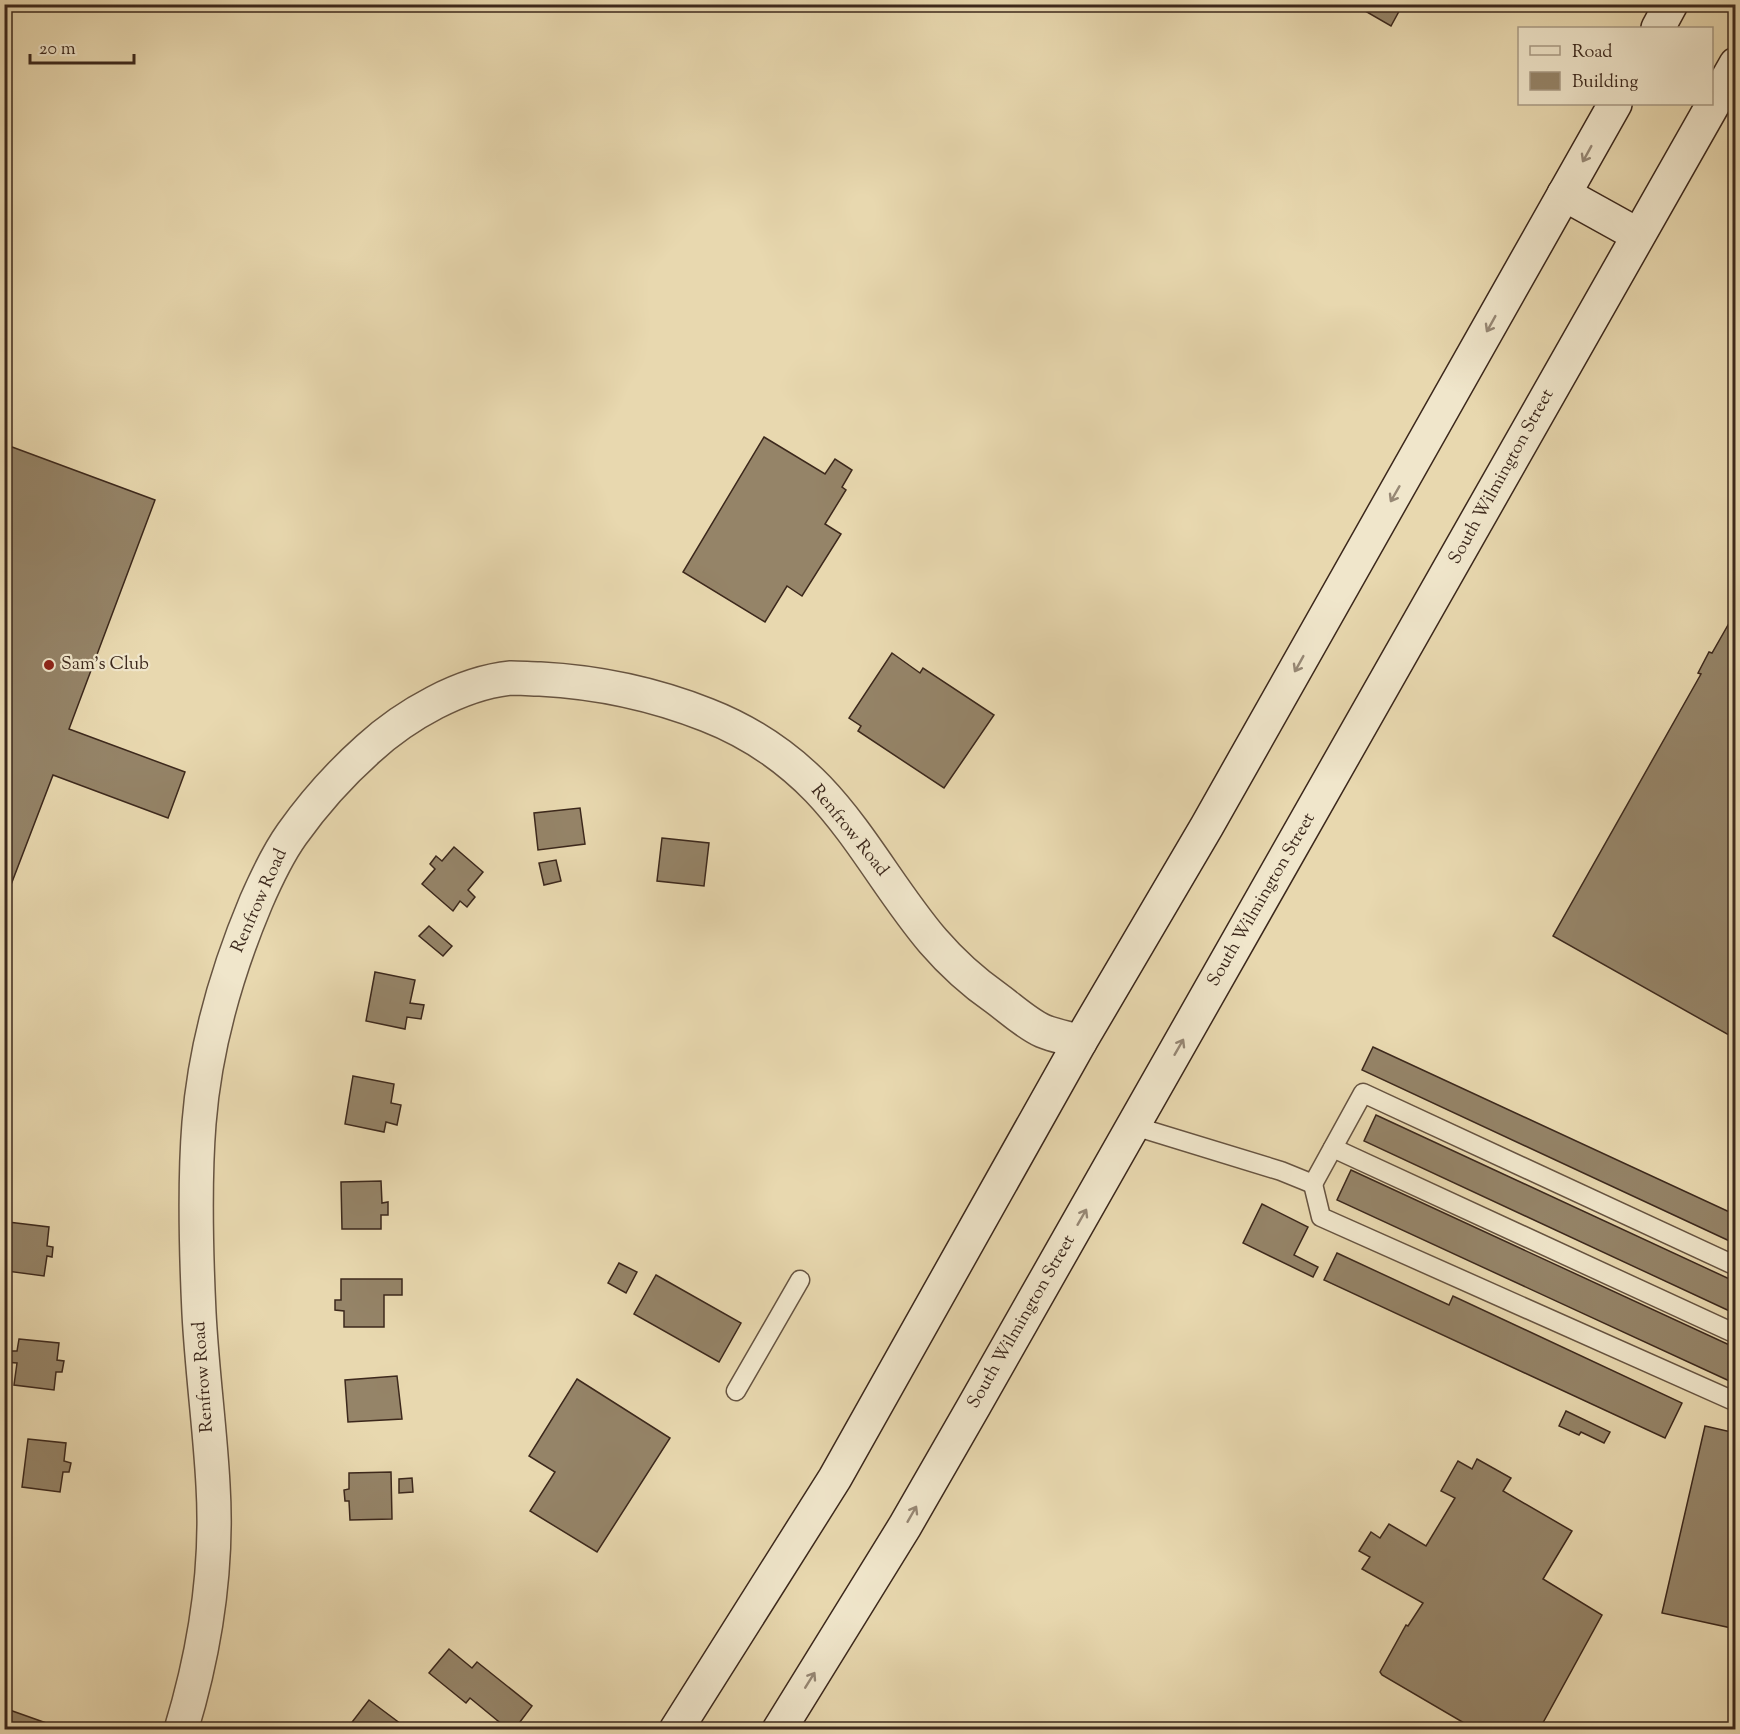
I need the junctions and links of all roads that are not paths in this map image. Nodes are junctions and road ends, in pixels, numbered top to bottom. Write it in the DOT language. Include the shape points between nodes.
graph roads {
  1 [pos="1671,4"];
  2 [pos="1659,27"];
  3 [pos="1736,64"];
  4 [pos="1713,104"];
  5 [pos="1614,105"];
  6 [pos="1713,105"];
  7 [pos="1564,194"];
  8 [pos="1638,235"];
  9 [pos="1080,1042"];
  10 [pos="1134,1126"];
  11 [pos="1334,1148"];
  12 [pos="1313,1184"];
  13 [pos="1736,1266"];
  14 [pos="800,1280"];
  15 [pos="1736,1334"];
  16 [pos="736,1391"];
  17 [pos="1736,1402"];
  18 [pos="181,1730"];
  19 [pos="676,1730"];
  20 [pos="779,1730"];
  1 -- 2 [label="main road"];
  3 -- 4 [label="main road, South Wilmington Street"];
  5 -- 7 [label="main road, one-way"];
  6 -- 8 [label="main road, South Wilmington Street"];
  7 -- 8 [label="main road"];
  7 -- 9 [label="main road, one-way" via="1213,816"];
  10 -- 8 [label="main road, South Wilmington Street, one-way"];
  9 -- 18 [label="main road, Renfrow Road" via="1039,1029 971,980 932,940 818,789 781,756 709,716 620,689 513,678 479,684 430,705 387,732 324,793 290,837 266,880 238,943 207,1061 196,1182 199,1313 213,1487 213,1556 199,1664"];
  9 -- 19 [label="main road" via="835,1478"];
  10 -- 12 [label="lane"];
  20 -- 10 [label="main road, South Wilmington Street, one-way" via="905,1526"];
  11 -- 12 [label="lane"];
  11 -- 13 [label="lane" via="1363,1093"];
  11 -- 15 [label="lane"];
  12 -- 17 [label="lane" via="1321,1217"];
  14 -- 16 [label="lane"];
}
